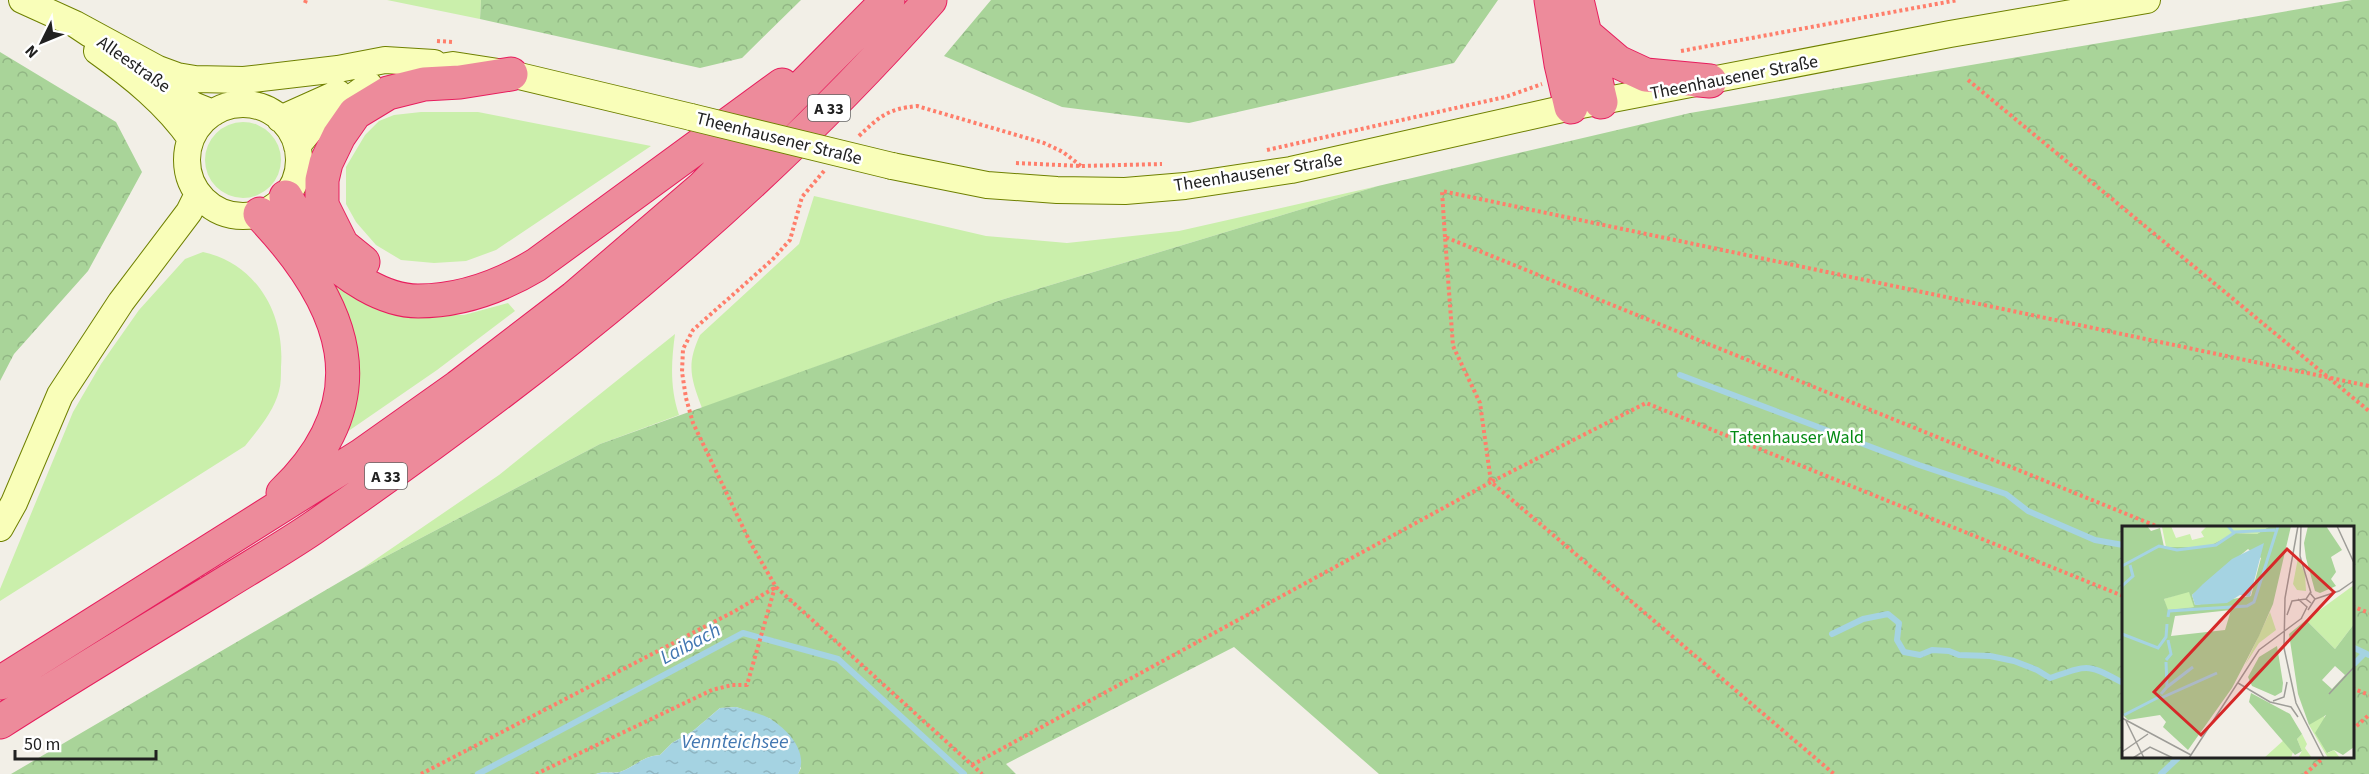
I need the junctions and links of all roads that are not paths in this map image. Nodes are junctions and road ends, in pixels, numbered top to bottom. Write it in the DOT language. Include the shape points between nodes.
graph roads {
  1 [pos="20,0"];
  2 [pos="930,0"];
  3 [pos="1551,0"];
  4 [pos="1577,0"];
  5 [pos="2147,0"];
  6 [pos="884,5"];
  7 [pos="75,24"];
  8 [pos="1584,33"];
  9 [pos="453,65"];
  10 [pos="511,74"];
  11 [pos="1710,81"];
  12 [pos="370,85"];
  13 [pos="1579,96"];
  14 [pos="213,113"];
  15 [pos="280,119"];
  16 [pos="191,139"];
  17 [pos="297,146"];
  18 [pos="198,194"];
  19 [pos="273,205"];
  20 [pos="218,211"];
  21 [pos="453,296"];
  22 [pos="121,302"];
  23 [pos="248,527"];
  24 [pos="0,528"];
  25 [pos="0,683"];
  26 [pos="0,722"];
  1 -- 7 [label="main road, Alleestraße"];
  1 -- 16 [label="main road, Alleestraße" via="131,76"];
  2 -- 26 [label="highway, A 33" via="784,154 617,303 494,399 311,530"];
  3 -- 13 [label="highway"];
  4 -- 8 [label="highway"];
  5 -- 11 [label="main road, Theenhausener Straße"];
  6 -- 21 [label="highway" via="780,87 536,265 484,290"];
  6 -- 23 [label="highway, A 33" via="702,188 574,297 362,455"];
  7 -- 9 [label="main road" via="158,69 195,79 244,80 385,60"];
  7 -- 14 [label="main road, Alleestraße" via="193,105"];
  8 -- 11 [label="highway" via="1618,62 1646,75"];
  8 -- 13 [label="highway"];
  9 -- 10 [label="main road, Theenhausener Straße"];
  9 -- 12 [label="main road, Theenhausener Straße" via="388,76"];
  10 -- 13 [label="main road, Theenhausener Straße, bridge" via="892,166 987,185 1057,190 1185,186 1291,170"];
  10 -- 21 [label="highway" via="424,84 388,93 355,113 326,163 322,205 342,244 375,272 413,287"];
  11 -- 13 [label="main road, Theenhausener Straße"];
  12 -- 15 [label="main road, Theenhausener Straße" via="340,92"];
  12 -- 17 [label="main road, Theenhausener Straße" via="315,124"];
  14 -- 15 [label="main road" via="230,106 248,105 265,109"];
  14 -- 16 [label="main road"];
  15 -- 17 [label="main road"];
  16 -- 18 [label="main road" via="189,177"];
  17 -- 19 [label="main road" via="295,182"];
  18 -- 20 [label="main road"];
  18 -- 22 [label="main road" via="189,212"];
  19 -- 20 [label="main road" via="239,217"];
  19 -- 21 [label="highway" via="302,225 321,250 366,285 417,301"];
  19 -- 23 [label="highway" via="282,236 330,312 340,339 344,367 341,396 322,446 293,484"];
  20 -- 22 [label="main road" via="199,224"];
  22 -- 24 [label="main road" via="60,395"];
  23 -- 25 [label="highway, A 33"];
}
